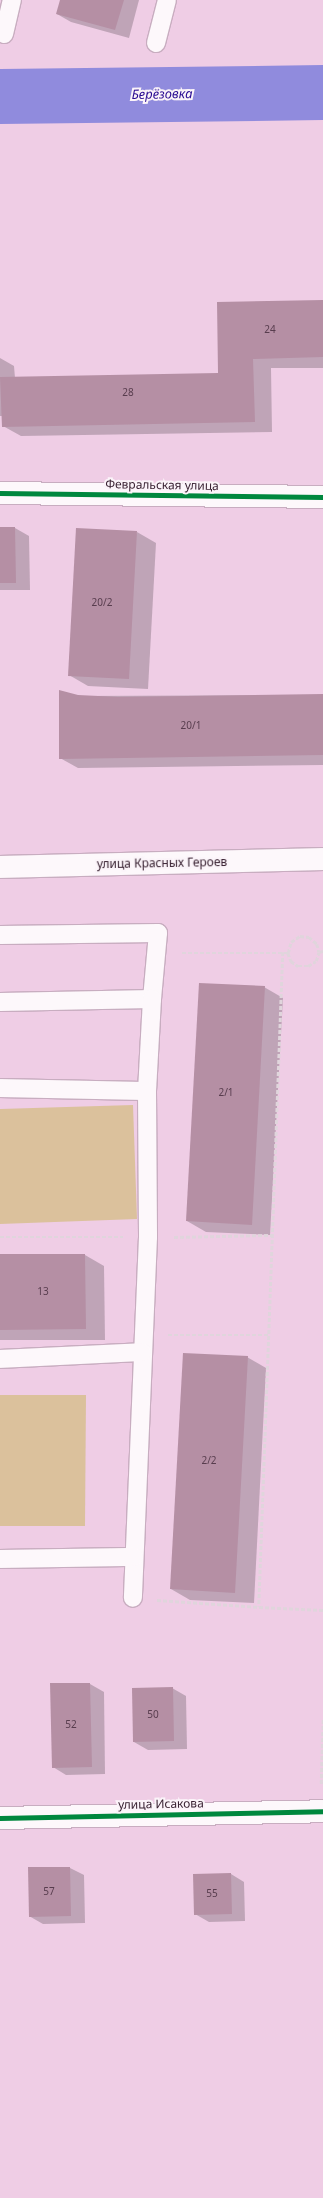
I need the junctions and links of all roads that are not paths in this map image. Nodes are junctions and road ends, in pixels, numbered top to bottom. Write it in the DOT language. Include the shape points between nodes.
graph roads {
  1 [pos="12,0"];
  2 [pos="167,0"];
  3 [pos="4,34"];
  4 [pos="156,43"];
  5 [pos="0,493"];
  6 [pos="323,497"];
  7 [pos="323,859"];
  8 [pos="0,867"];
  9 [pos="0,935"];
  10 [pos="152,999"];
  11 [pos="0,1002"];
  12 [pos="0,1088"];
  13 [pos="147,1091"];
  14 [pos="142,1352"];
  15 [pos="0,1360"];
  16 [pos="134,1557"];
  17 [pos="0,1558"];
  18 [pos="133,1598"];
  19 [pos="321,1811"];
  20 [pos="0,1818"];
  1 -- 3 [label="lane"];
  2 -- 4 [label="lane"];
  5 -- 6 [label="street, Февральская улица"];
  7 -- 8 [label="street, улица Красных Героев"];
  9 -- 10 [label="lane" via="158,933"];
  10 -- 11 [label="lane"];
  10 -- 13 [label="lane"];
  12 -- 13 [label="lane"];
  13 -- 14 [label="lane" via="148,1237"];
  14 -- 15 [label="lane"];
  14 -- 16 [label="lane"];
  16 -- 17 [label="lane"];
  16 -- 18 [label="lane"];
  19 -- 20 [label="street, улица Исакова"];
}
